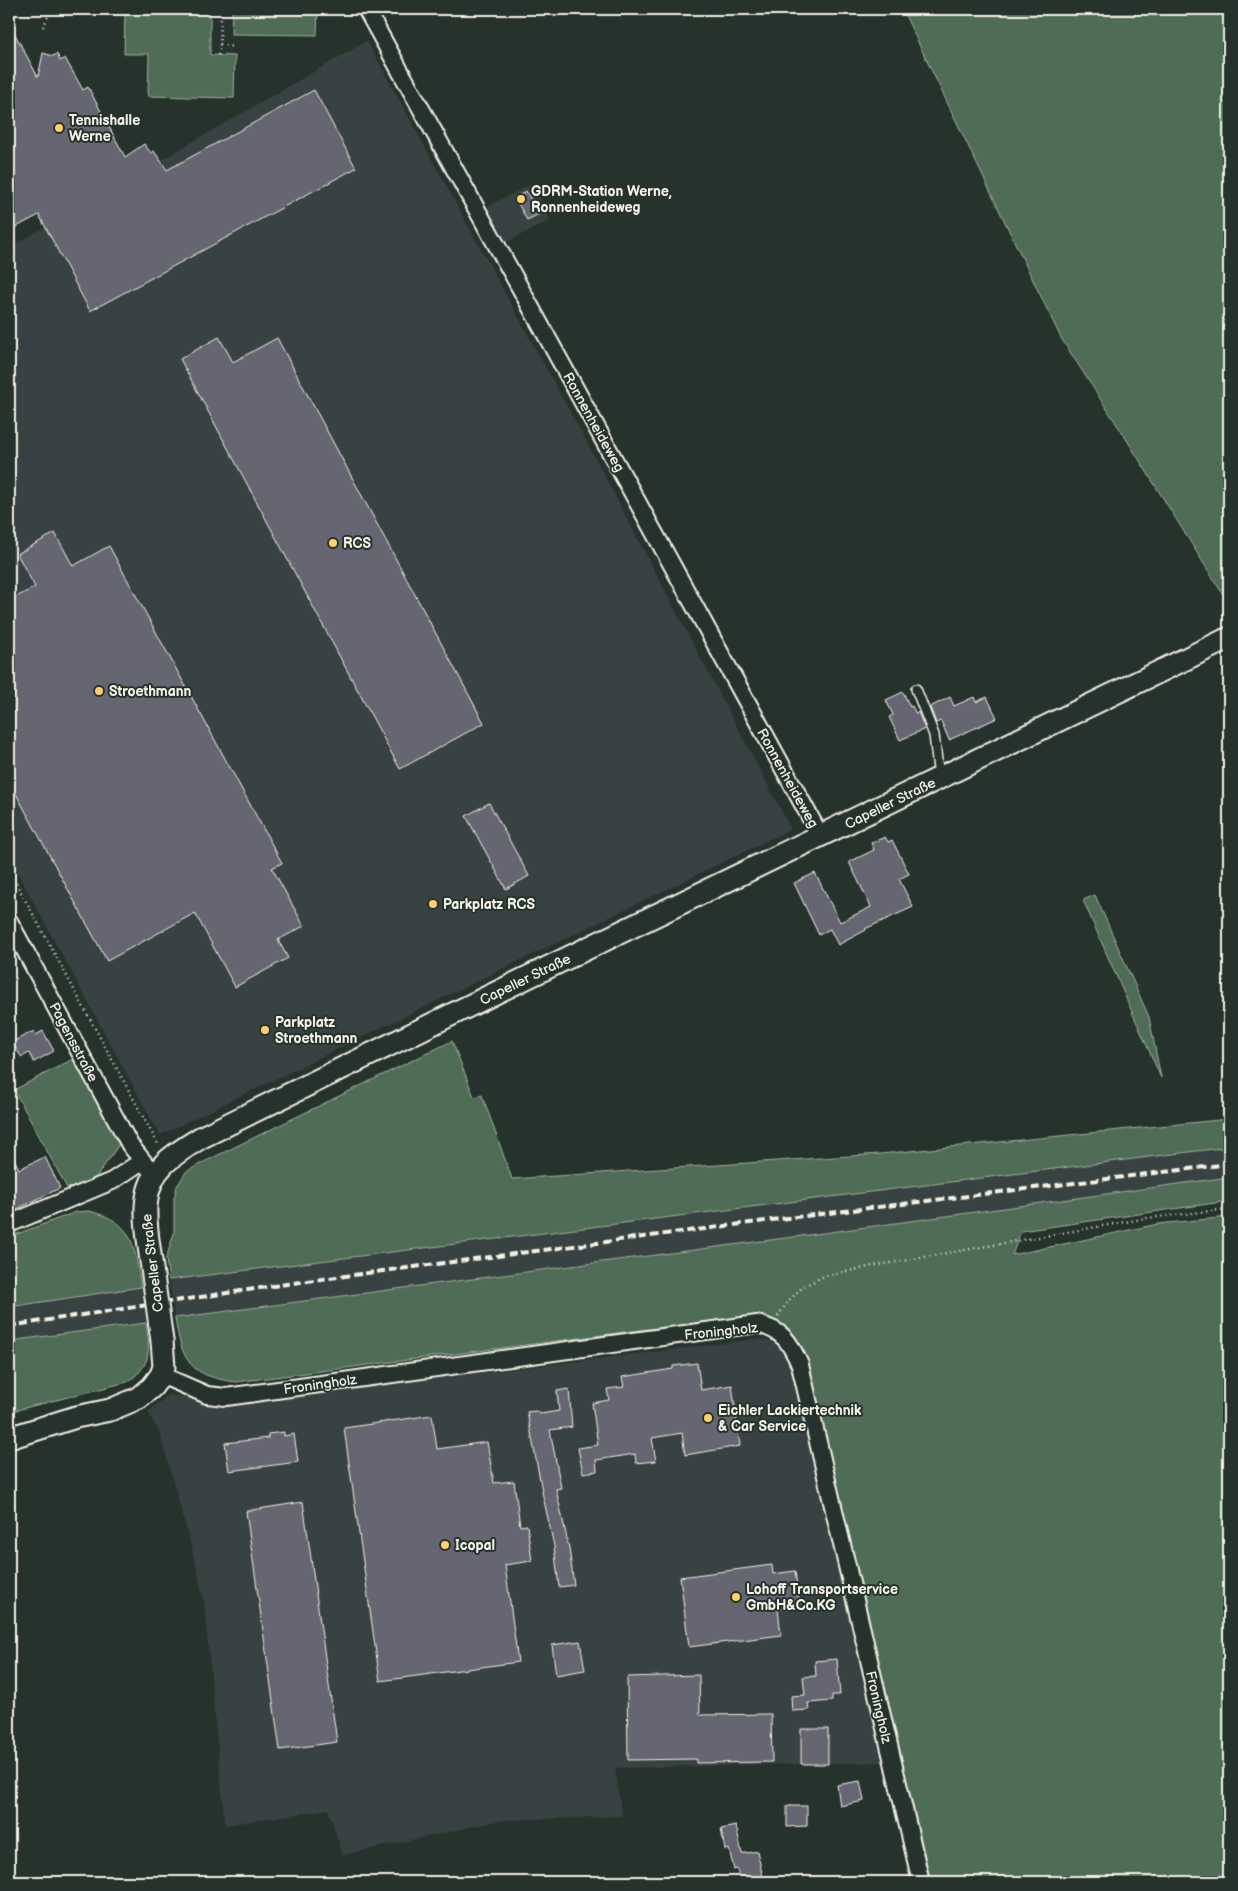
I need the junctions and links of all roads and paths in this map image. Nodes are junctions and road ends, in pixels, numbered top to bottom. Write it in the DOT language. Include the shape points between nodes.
graph roads {
  1 [pos="52,9"];
  2 [pos="221,9"];
  3 [pos="366,9"];
  4 [pos="43,26"];
  5 [pos="220,44"];
  6 [pos="233,47"];
  7 [pos="218,55"];
  8 [pos="1229,638"];
  9 [pos="916,689"];
  10 [pos="940,779"];
  11 [pos="821,837"];
  12 [pos="9,870"];
  13 [pos="9,921"];
  14 [pos="154,1167"];
  15 [pos="1229,1209"];
  16 [pos="9,1224"];
  17 [pos="770,1327"];
  18 [pos="161,1375"];
  19 [pos="12,1438"];
  20 [pos="921,1882"];
  1 -- 4 [label="path"];
  2 -- 5 [label="path"];
  3 -- 11 [label="street, Ronnenheideweg"];
  5 -- 6 [label="path"];
  5 -- 7 [label="path"];
  8 -- 10 [label="street, Capeller Straße"];
  9 -- 10 [label="lane" via="934,735"];
  10 -- 11 [label="street, Capeller Straße"];
  11 -- 14 [label="street, Capeller Straße" via="252,1112 202,1137"];
  12 -- 14 [label="path" via="158,1142"];
  13 -- 14 [label="street, Pagensstraße" via="130,1145"];
  14 -- 16 [label="street"];
  14 -- 18 [label="street, Capeller Straße, bridge" via="145,1217 162,1341 164,1367"];
  15 -- 17 [label="path" via="1148,1218 824,1276 804,1286 788,1301"];
  17 -- 18 [label="street, Froningholz" via="757,1324 226,1397 207,1396"];
  17 -- 20 [label="street, Froningholz" via="782,1335 800,1366"];
  18 -- 19 [label="street" via="146,1392 126,1404"];
}
